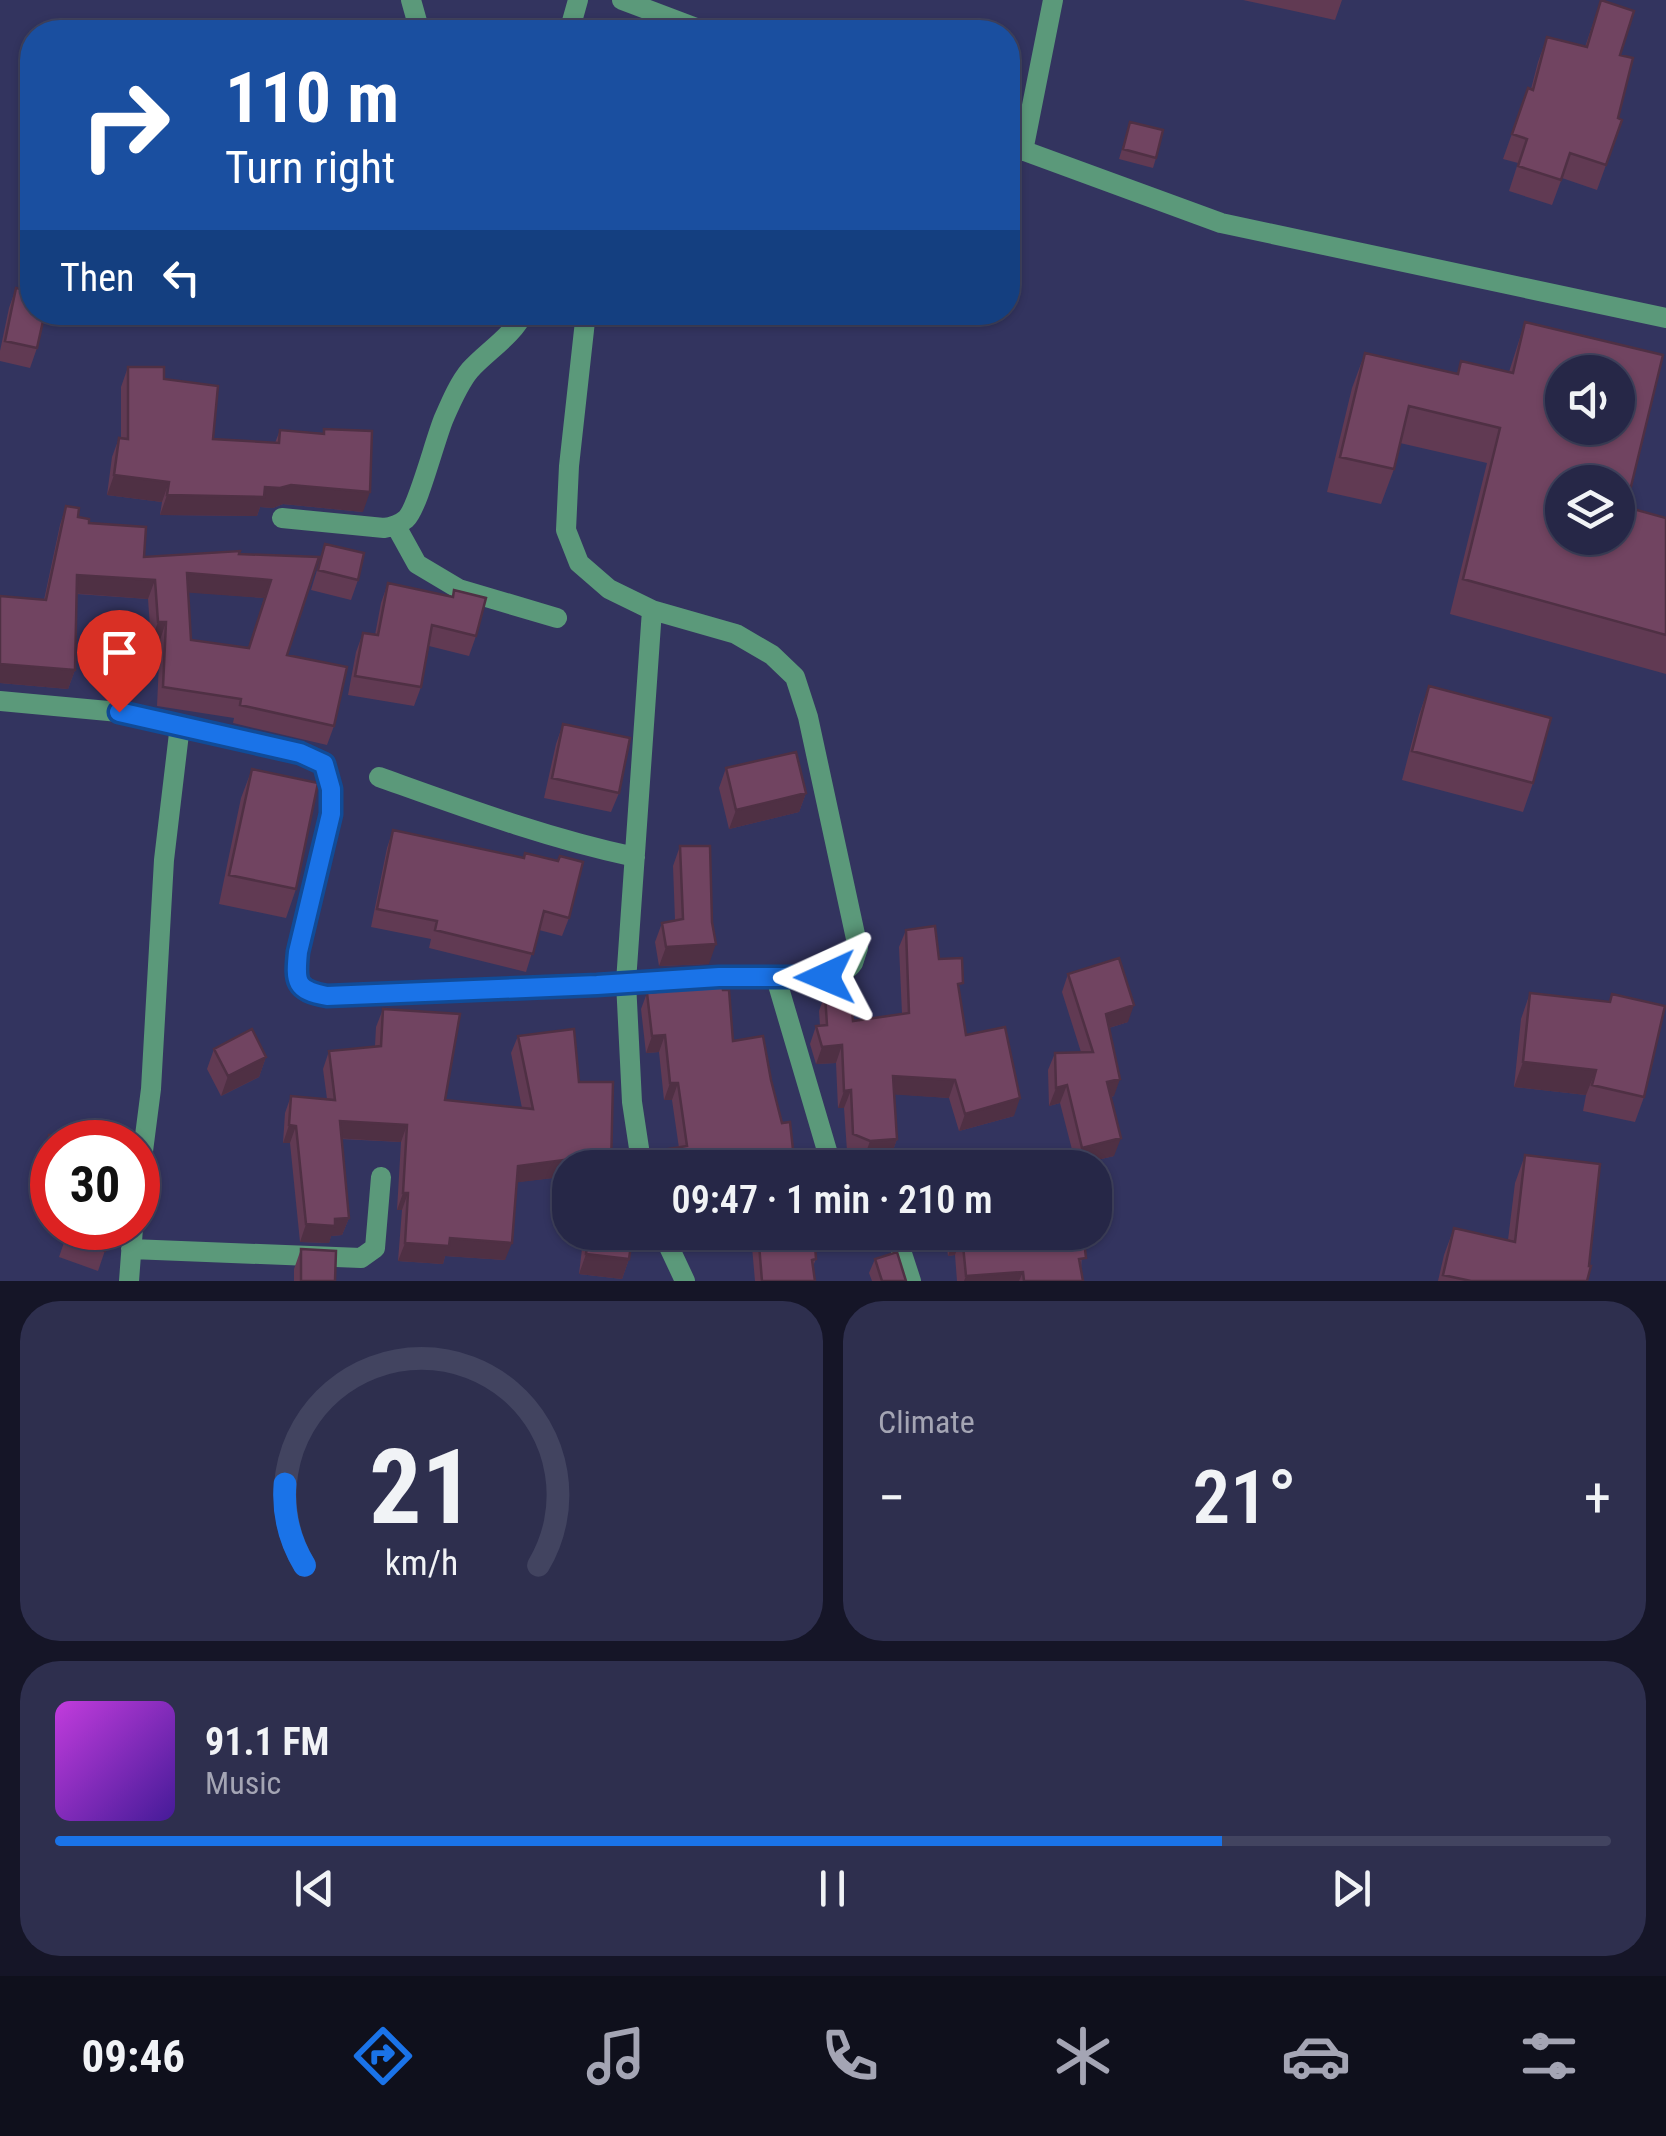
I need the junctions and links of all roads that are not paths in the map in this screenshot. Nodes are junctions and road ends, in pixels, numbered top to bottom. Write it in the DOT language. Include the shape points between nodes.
graph roads {
  1 [pos="622,0"];
  2 [pos="1053,0"];
  3 [pos="675,20"];
  4 [pos="1020,129"];
  5 [pos="1020,150"];
  6 [pos="1666,318"];
  7 [pos="515,325"];
  8 [pos="585,325"];
  9 [pos="282,518"];
  10 [pos="396,526"];
  11 [pos="652,610"];
  12 [pos="556,618"];
  13 [pos="0,702"];
  14 [pos="180,725"];
  15 [pos="379,776"];
  16 [pos="635,857"];
  17 [pos="776,978"];
  18 [pos="626,982"];
  19 [pos="147,1120"];
  20 [pos="639,1150"];
  21 [pos="827,1150"];
  22 [pos="381,1177"];
  23 [pos="160,1240"];
  24 [pos="131,1250"];
  25 [pos="670,1250"];
  26 [pos="901,1250"];
  27 [pos="129,1281"];
  28 [pos="685,1281"];
  29 [pos="911,1281"];
  1 -- 3 [label="street"];
  2 -- 4 [label="street"];
  5 -- 6 [label="street" via="1221,223"];
  7 -- 10 [label="street" via="468,372 434,441 409,517"];
  8 -- 11 [label="street" via="566,530 579,563 609,589"];
  9 -- 10 [label="street"];
  10 -- 12 [label="street" via="418,564 459,589"];
  11 -- 16 [label="street"];
  11 -- 17 [label="street" via="736,634 772,654 795,677 858,948 842,973"];
  13 -- 14 [label="street" via="119,712"];
  14 -- 18 [label="street" via="324,764 331,814 298,952 301,988 327,996"];
  14 -- 19 [label="street"];
  15 -- 16 [label="street" via="513,825"];
  16 -- 18 [label="street"];
  17 -- 18 [label="street"];
  17 -- 21 [label="street"];
  18 -- 20 [label="street"];
  22 -- 23 [label="street" via="374,1248 361,1258"];
  24 -- 27 [label="street"];
  25 -- 28 [label="street"];
  26 -- 29 [label="street"];
}
